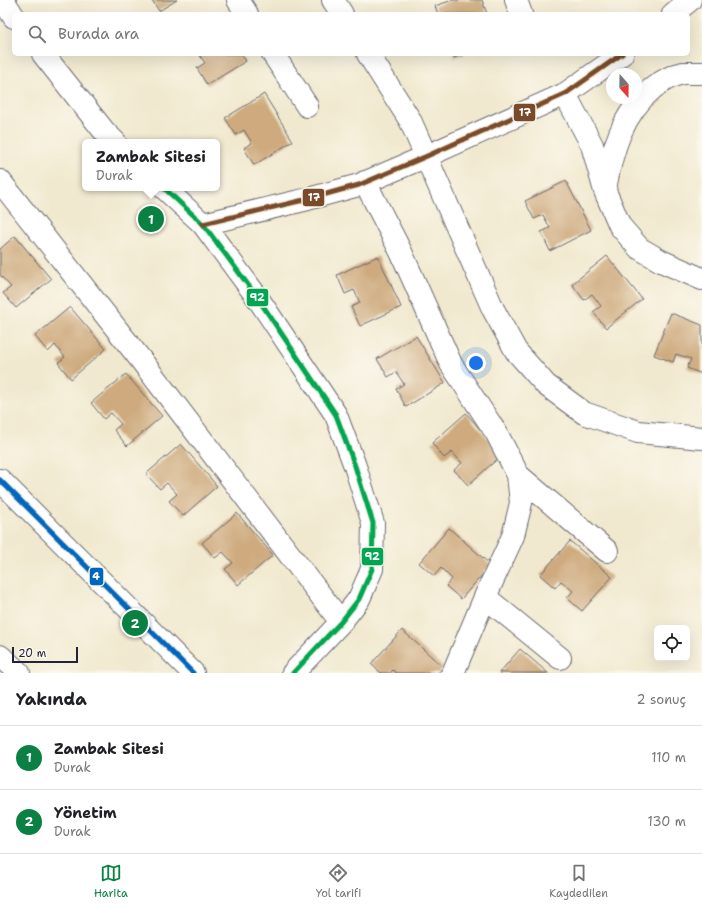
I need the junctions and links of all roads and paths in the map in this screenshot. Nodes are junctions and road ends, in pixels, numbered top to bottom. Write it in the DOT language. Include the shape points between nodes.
graph roads {
  1 [pos="3,0"];
  2 [pos="238,0"];
  3 [pos="333,0"];
  4 [pos="516,0"];
  5 [pos="690,0"];
  6 [pos="246,12"];
  7 [pos="341,12"];
  8 [pos="520,12"];
  9 [pos="675,12"];
  10 [pos="12,14"];
  11 [pos="45,56"];
  12 [pos="274,56"];
  13 [pos="369,56"];
  14 [pos="619,56"];
  15 [pos="702,73"];
  16 [pos="565,94"];
  17 [pos="307,106"];
  18 [pos="112,139"];
  19 [pos="427,156"];
  20 [pos="0,181"];
  21 [pos="365,182"];
  22 [pos="167,191"];
  23 [pos="605,191"];
  24 [pos="203,224"];
  25 [pos="702,279"];
  26 [pos="702,438"];
  27 [pos="518,475"];
  28 [pos="0,480"];
  29 [pos="607,551"];
  30 [pos="485,597"];
  31 [pos="341,622"];
  32 [pos="0,656"];
  33 [pos="560,658"];
  34 [pos="19,673"];
  35 [pos="193,673"];
  36 [pos="292,673"];
  37 [pos="453,673"];
  1 -- 10 [label="street"];
  2 -- 6 [label="street"];
  3 -- 7 [label="street"];
  4 -- 8 [label="street"];
  5 -- 9 [label="street"];
  11 -- 18 [label="street"];
  12 -- 17 [label="street"];
  13 -- 19 [label="street" via="410,120"];
  14 -- 16 [label="street"];
  15 -- 23 [label="street" via="682,73 662,81 644,96 628,116 610,164"];
  16 -- 19 [label="street"];
  16 -- 23 [label="street" via="592,145"];
  19 -- 21 [label="street"];
  19 -- 26 [label="street" via="493,309 516,351 546,384 584,413 638,432"];
  20 -- 31 [label="street" via="141,360"];
  21 -- 24 [label="street" via="308,199"];
  21 -- 27 [label="street" via="401,252 451,364 497,434"];
  22 -- 24 [label="street"];
  23 -- 25 [label="street" via="620,226 639,248 661,262"];
  24 -- 31 [label="street" via="257,297 336,415 355,466 373,523 372,569 359,599"];
  27 -- 29 [label="street"];
  27 -- 30 [label="street" via="521,503 513,536"];
  28 -- 35 [label="street"];
  30 -- 33 [label="street"];
  30 -- 37 [label="street"];
  31 -- 36 [label="street"];
  32 -- 34 [label="street"];
}
